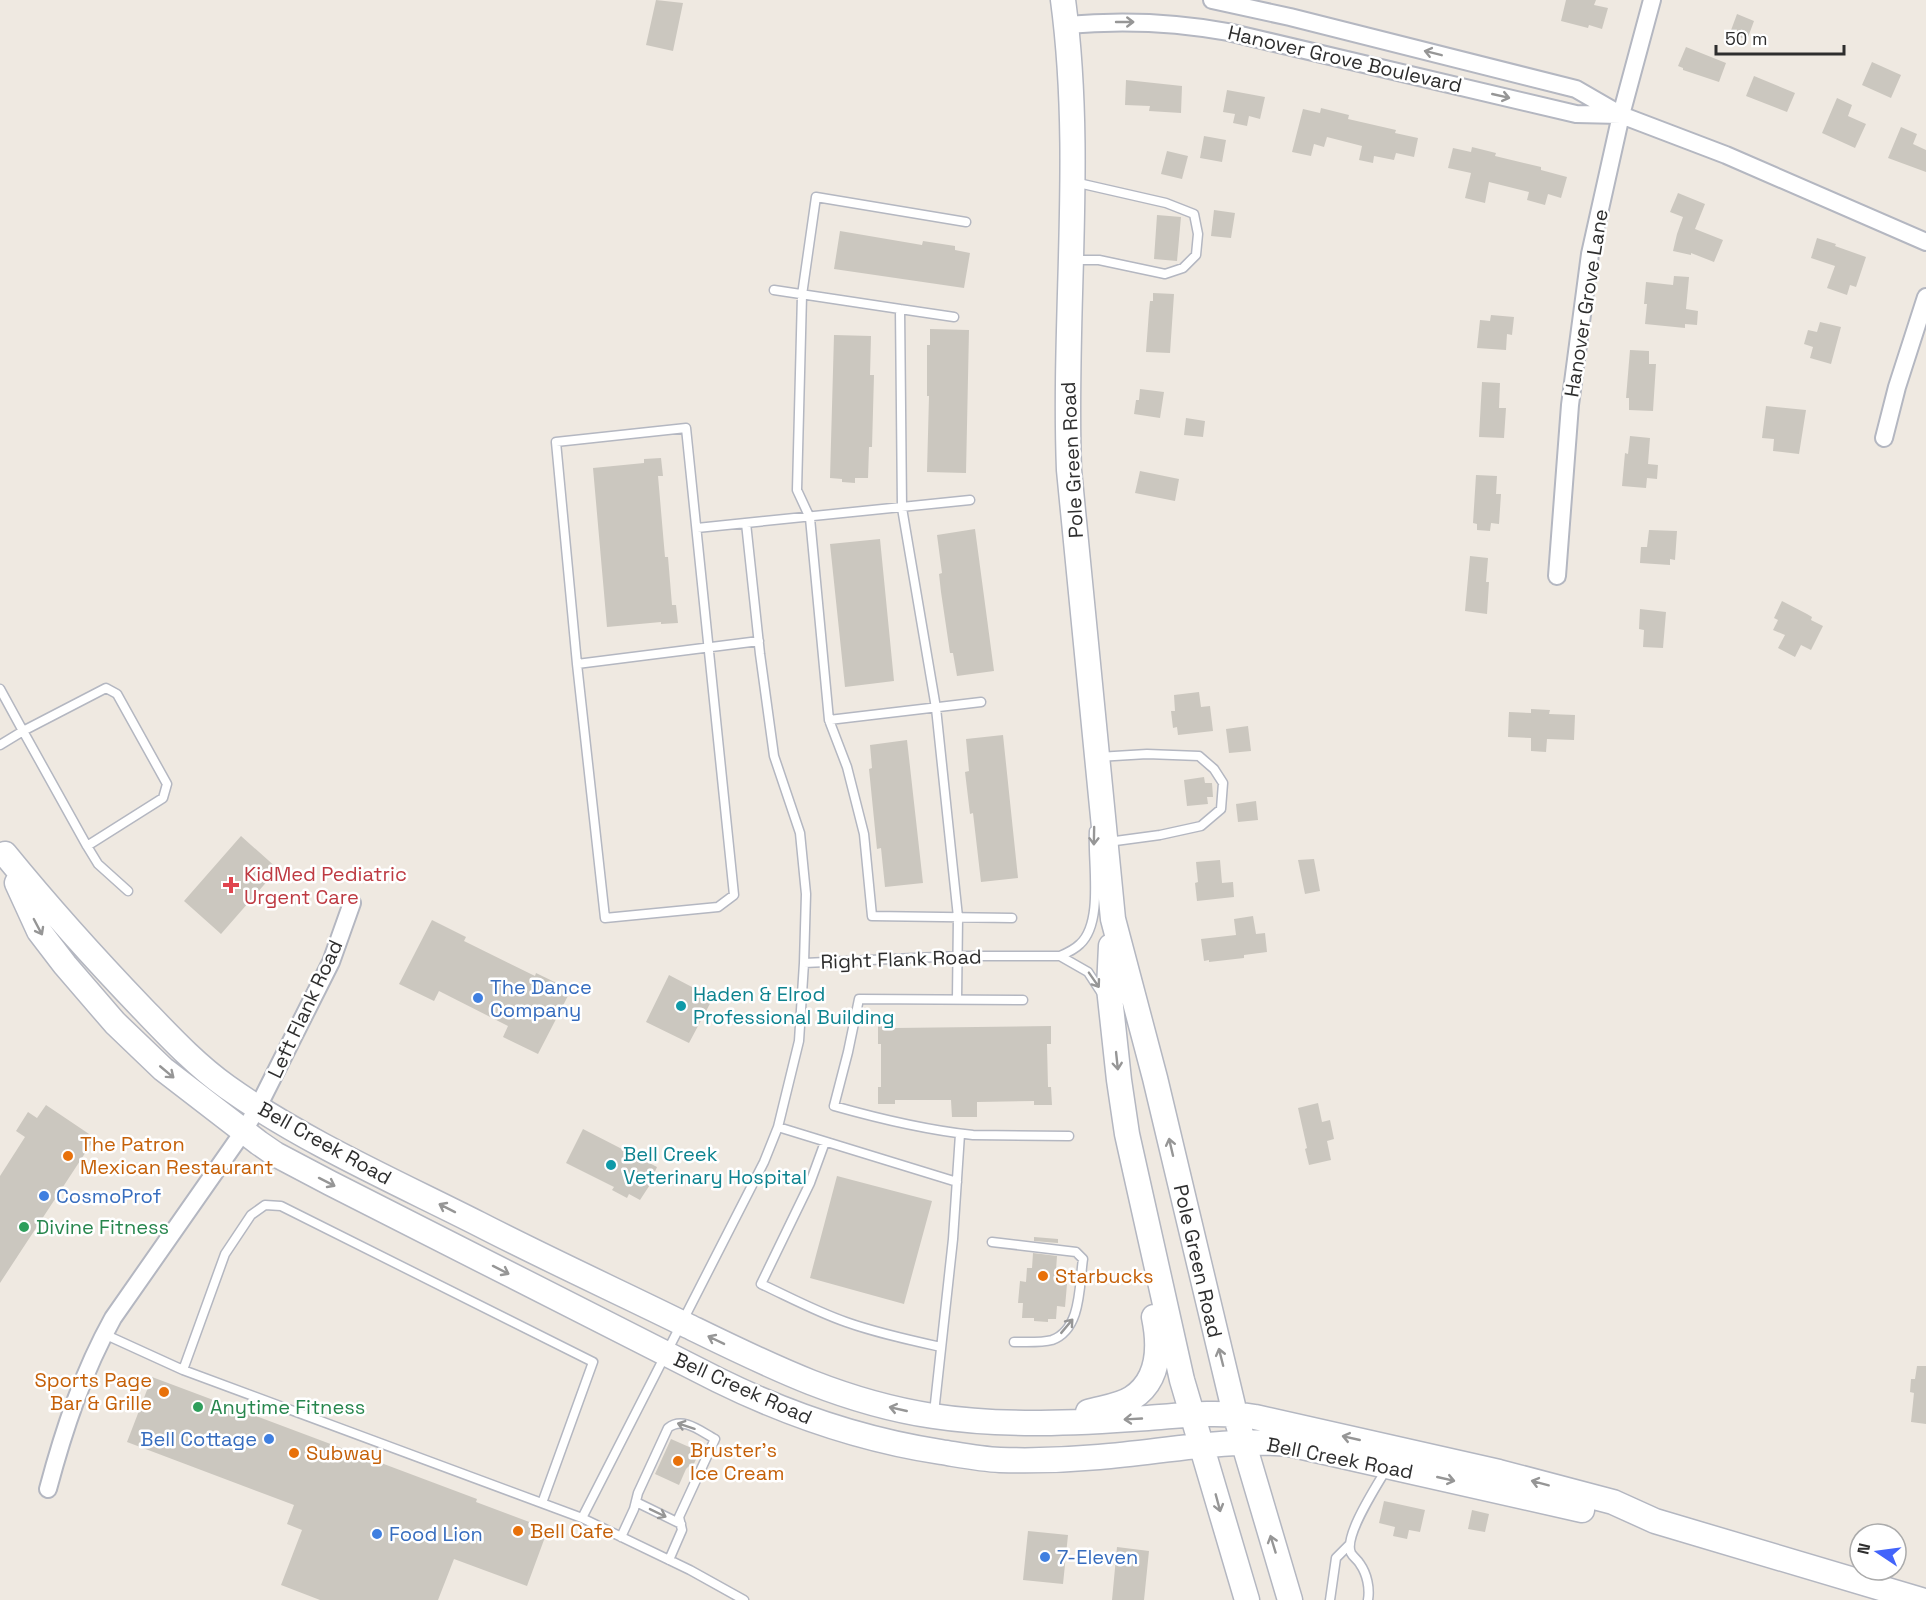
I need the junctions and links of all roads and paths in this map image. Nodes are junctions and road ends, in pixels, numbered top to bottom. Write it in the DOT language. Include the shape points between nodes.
graph roads {
  1 [pos="1063,0"];
  2 [pos="1212,0"];
  3 [pos="1652,0"];
  4 [pos="1066,25"];
  5 [pos="1621,115"];
  6 [pos="1073,182"];
  7 [pos="966,222"];
  8 [pos="1926,242"];
  9 [pos="1070,260"];
  10 [pos="774,290"];
  11 [pos="802,295"];
  12 [pos="1926,297"];
  13 [pos="900,309"];
  14 [pos="954,317"];
  15 [pos="1884,438"];
  16 [pos="970,500"];
  17 [pos="902,507"];
  18 [pos="810,518"];
  19 [pos="746,523"];
  20 [pos="697,528"];
  21 [pos="1557,576"];
  22 [pos="759,641"];
  23 [pos="709,647"];
  24 [pos="577,664"];
  25 [pos="0,689"];
  26 [pos="981,702"];
  27 [pos="936,708"];
  28 [pos="829,720"];
  29 [pos="23,731"];
  30 [pos="0,745"];
  31 [pos="1097,757"];
  32 [pos="1105,842"];
  33 [pos="87,846"];
  34 [pos="2,850"];
  35 [pos="128,891"];
  36 [pos="352,903"];
  37 [pos="958,917"];
  38 [pos="1012,918"];
  39 [pos="1113,920"];
  40 [pos="958,956"];
  41 [pos="1060,956"];
  42 [pos="804,963"];
  43 [pos="957,999"];
  44 [pos="1023,1000"];
  45 [pos="1113,1017"];
  46 [pos="258,1107"];
  47 [pos="778,1127"];
  48 [pos="243,1132"];
  49 [pos="960,1134"];
  50 [pos="1127,1134"];
  51 [pos="1070,1136"];
  52 [pos="825,1142"];
  53 [pos="957,1182"];
  54 [pos="992,1242"];
  55 [pos="683,1323"];
  56 [pos="104,1334"];
  57 [pos="1014,1342"];
  58 [pos="941,1347"];
  59 [pos="667,1354"];
  60 [pos="183,1370"];
  61 [pos="1192,1414"];
  62 [pos="1235,1414"];
  63 [pos="934,1416"];
  64 [pos="1050,1424"];
  65 [pos="1244,1442"];
  66 [pos="1202,1447"];
  67 [pos="1388,1466"];
  68 [pos="48,1488"];
  69 [pos="636,1502"];
  70 [pos="542,1503"];
  71 [pos="582,1518"];
  72 [pos="1655,1521"];
  73 [pos="681,1524"];
  74 [pos="621,1537"];
  75 [pos="1349,1545"];
  76 [pos="669,1560"];
  77 [pos="744,1600"];
  78 [pos="1247,1600"];
  79 [pos="1290,1600"];
  80 [pos="1330,1600"];
  81 [pos="1368,1600"];
  82 [pos="1921,1600"];
  1 -- 4 [label="street, Pole Green Road"];
  5 -- 2 [label="street, Hanover Grove Boulevard, one-way" via="1576,89"];
  3 -- 5 [label="street, Hanover Grove Lane"];
  4 -- 5 [label="street, Hanover Grove Boulevard, one-way" via="1152,22 1196,26 1576,114"];
  4 -- 6 [label="street, Pole Green Road"];
  5 -- 8 [label="street, Hanover Grove Boulevard" via="1726,155"];
  5 -- 21 [label="street, Hanover Grove Lane" via="1590,254 1577,339"];
  6 -- 9 [label="street, Pole Green Road"];
  6 -- 9 [label="lane" via="1166,203 1194,214 1198,234 1196,255 1183,268 1165,274 1099,260"];
  7 -- 11 [label="lane" via="816,198"];
  9 -- 31 [label="street, Pole Green Road" via="1069,470"];
  10 -- 11 [label="lane"];
  11 -- 13 [label="lane"];
  11 -- 18 [label="lane" via="797,489"];
  12 -- 15 [label="street"];
  13 -- 14 [label="lane"];
  13 -- 17 [label="lane"];
  16 -- 17 [label="lane"];
  17 -- 18 [label="lane"];
  17 -- 27 [label="lane"];
  18 -- 19 [label="lane"];
  18 -- 28 [label="lane"];
  19 -- 20 [label="lane"];
  19 -- 22 [label="lane"];
  20 -- 23 [label="lane"];
  20 -- 24 [label="lane" via="686,428 556,442"];
  22 -- 23 [label="lane"];
  22 -- 42 [label="lane" via="774,756 800,833 806,894"];
  23 -- 24 [label="lane"];
  23 -- 24 [label="lane" via="734,895 718,907 605,918"];
  25 -- 29 [label="lane"];
  26 -- 27 [label="lane"];
  27 -- 28 [label="lane"];
  27 -- 37 [label="lane"];
  28 -- 37 [label="lane" via="847,767 864,834 872,916"];
  29 -- 30 [label="lane"];
  29 -- 33 [label="lane"];
  29 -- 33 [label="lane" via="106,688 117,694 167,784 163,798"];
  31 -- 32 [label="street, Pole Green Road"];
  31 -- 32 [label="lane" via="1199,756 1223,783 1221,809 1201,826"];
  31 -- 41 [label="lane, one-way" via="1092,922 1080,944"];
  32 -- 39 [label="street, Pole Green Road"];
  33 -- 35 [label="lane" via="98,864"];
  34 -- 46 [label="street, Bell Creek Road" via="63,924 182,1049"];
  34 -- 48 [label="street, Bell Creek Road, one-way" via="39,931 96,1002 148,1056"];
  36 -- 46 [label="street, Left Flank Road" via="331,962"];
  37 -- 38 [label="lane"];
  37 -- 40 [label="lane"];
  39 -- 45 [label="street, Pole Green Road" via="1109,988"];
  62 -- 39 [label="street, Pole Green Road, one-way"];
  40 -- 41 [label="lane, Right Flank Road"];
  40 -- 42 [label="lane, Right Flank Road"];
  40 -- 43 [label="lane"];
  41 -- 45 [label="lane, one-way" via="1088,972"];
  42 -- 47 [label="lane, Right Flank Road" via="799,1041"];
  43 -- 44 [label="lane"];
  43 -- 49 [label="lane" via="859,999 834,1106 883,1120"];
  45 -- 50 [label="street, Pole Green Road, one-way"];
  46 -- 48 [label="street, Left Flank Road"];
  55 -- 46 [label="street, Bell Creek Road, one-way" via="482,1226"];
  47 -- 52 [label="lane"];
  47 -- 55 [label="lane, Right Flank Road"];
  48 -- 56 [label="street, Left Flank Road"];
  48 -- 59 [label="street, Bell Creek Road, one-way" via="296,1166"];
  49 -- 51 [label="lane"];
  49 -- 53 [label="lane"];
  50 -- 61 [label="street, Pole Green Road"];
  50 -- 64 [label="street" via="1133,1229 1156,1327 1156,1364 1132,1398"];
  52 -- 53 [label="lane"];
  52 -- 58 [label="lane" via="810,1183 761,1284 847,1322"];
  53 -- 58 [label="lane"];
  57 -- 54 [label="lane, one-way" via="1052,1340 1070,1325 1077,1305 1083,1259 1076,1252"];
  55 -- 59 [label="lane, Right Flank Road"];
  63 -- 55 [label="street, Bell Creek Road, one-way" via="871,1403 812,1384"];
  56 -- 60 [label="lane"];
  56 -- 68 [label="street, Left Flank Road" via="81,1383"];
  58 -- 63 [label="lane"];
  59 -- 66 [label="street, Bell Creek Road" via="798,1416 913,1448 998,1460 1040,1460"];
  59 -- 71 [label="lane, Right Flank Road"];
  60 -- 70 [label="lane"];
  60 -- 70 [label="lane" via="225,1254 251,1215 265,1205 281,1206 593,1362"];
  61 -- 62 [label="street, Bell Creek Road"];
  61 -- 64 [label="street, Bell Creek Road, one-way"];
  61 -- 66 [label="street, Pole Green Road"];
  62 -- 65 [label="street, Pole Green Road"];
  72 -- 62 [label="street, Bell Creek Road, one-way" via="1613,1502 1499,1472"];
  63 -- 64 [label="street, Bell Creek Road"];
  65 -- 66 [label="street, Bell Creek Road"];
  65 -- 67 [label="street, Bell Creek Road" via="1289,1444"];
  79 -- 65 [label="street, Pole Green Road, one-way"];
  66 -- 78 [label="street, Pole Green Road, one-way"];
  67 -- 72 [label="street, Bell Creek Road, one-way" via="1608,1516"];
  67 -- 75 [label="lane" via="1355,1524"];
  69 -- 73 [label="lane, one-way"];
  73 -- 69 [label="lane, one-way" via="679,1517 715,1439 683,1422 668,1428"];
  69 -- 74 [label="lane"];
  70 -- 71 [label="lane"];
  71 -- 74 [label="lane"];
  72 -- 82 [label="street, Bell Creek Road"];
  73 -- 76 [label="lane"];
  74 -- 76 [label="lane"];
  75 -- 80 [label="lane" via="1336,1558"];
  75 -- 81 [label="lane" via="1365,1573"];
  76 -- 77 [label="lane"];
}
